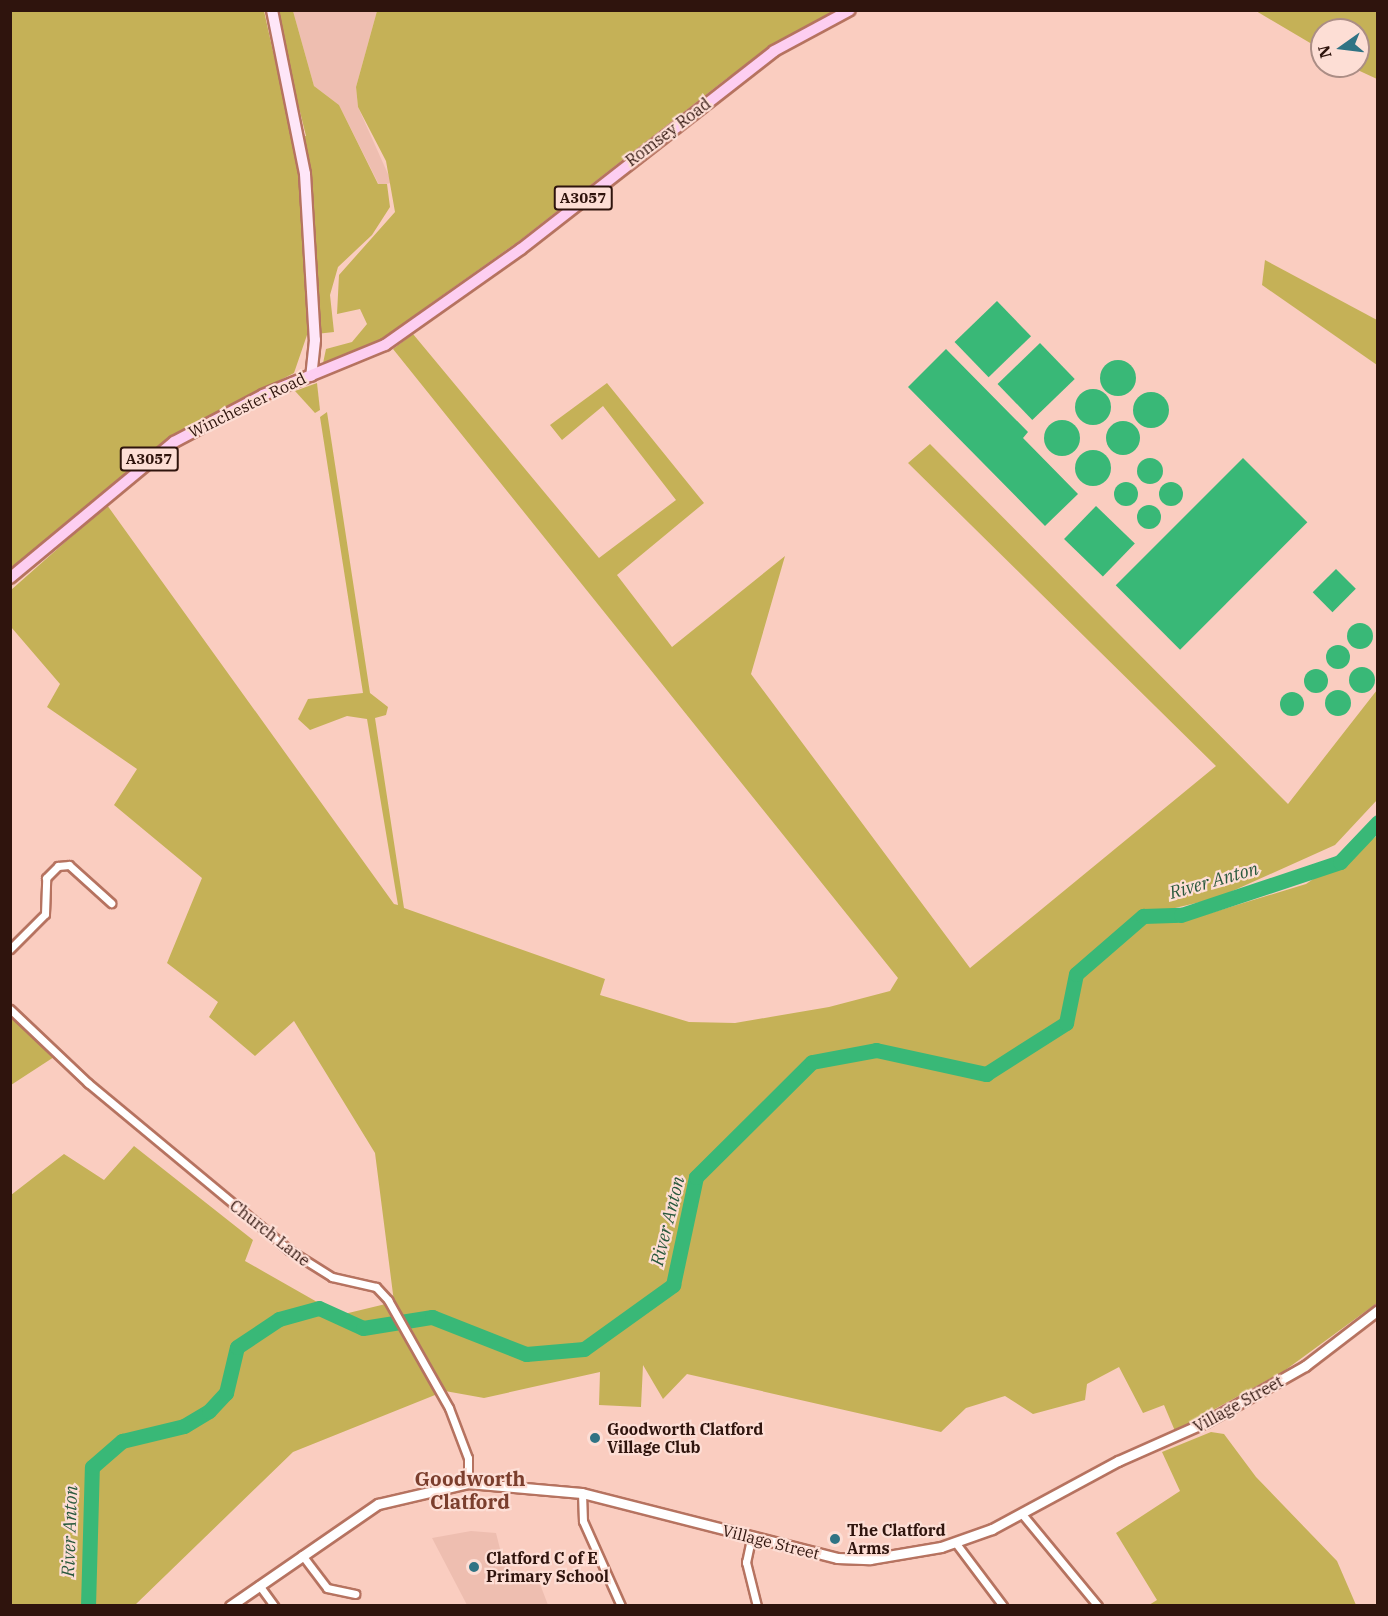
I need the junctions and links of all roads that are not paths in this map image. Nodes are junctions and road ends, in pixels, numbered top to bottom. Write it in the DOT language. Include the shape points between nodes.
graph roads {
  1 [pos="272,10"];
  2 [pos="850,10"];
  3 [pos="312,376"];
  4 [pos="10,578"];
  5 [pos="111,903"];
  6 [pos="10,949"];
  7 [pos="10,1009"];
  8 [pos="1377,1310"];
  9 [pos="468,1483"];
  10 [pos="582,1493"];
  11 [pos="1022,1514"];
  12 [pos="751,1539"];
  13 [pos="955,1542"];
  14 [pos="302,1555"];
  15 [pos="259,1585"];
  16 [pos="355,1594"];
  17 [pos="230,1605"];
  18 [pos="274,1605"];
  19 [pos="621,1605"];
  20 [pos="757,1605"];
  21 [pos="1003,1605"];
  22 [pos="1098,1605"];
  1 -- 3 [label="main road, Winchester Road" via="305,174 315,328"];
  2 -- 3 [label="main road, Romsey Road / A3057" via="774,51 521,249 385,345"];
  3 -- 4 [label="main road, Winchester Road / A3057" via="174,441"];
  5 -- 6 [label="street" via="69,865 58,866 46,878 45,914"];
  7 -- 9 [label="street, Church Lane" via="88,1083 289,1250 332,1277 376,1287 430,1367 468,1458"];
  8 -- 11 [label="street, Village Street" via="1305,1366"];
  9 -- 10 [label="street, Village Street"];
  9 -- 14 [label="street, Village Street" via="378,1504"];
  10 -- 12 [label="street, Village Street"];
  10 -- 19 [label="street" via="583,1521"];
  11 -- 13 [label="street, Village Street"];
  11 -- 22 [label="street"];
  12 -- 13 [label="street, Village Street" via="856,1560"];
  12 -- 20 [label="street" via="746,1562"];
  13 -- 21 [label="street"];
  14 -- 15 [label="street, Village Street"];
  14 -- 16 [label="street" via="327,1588"];
  15 -- 17 [label="street, Village Street"];
  15 -- 18 [label="street"];
}
